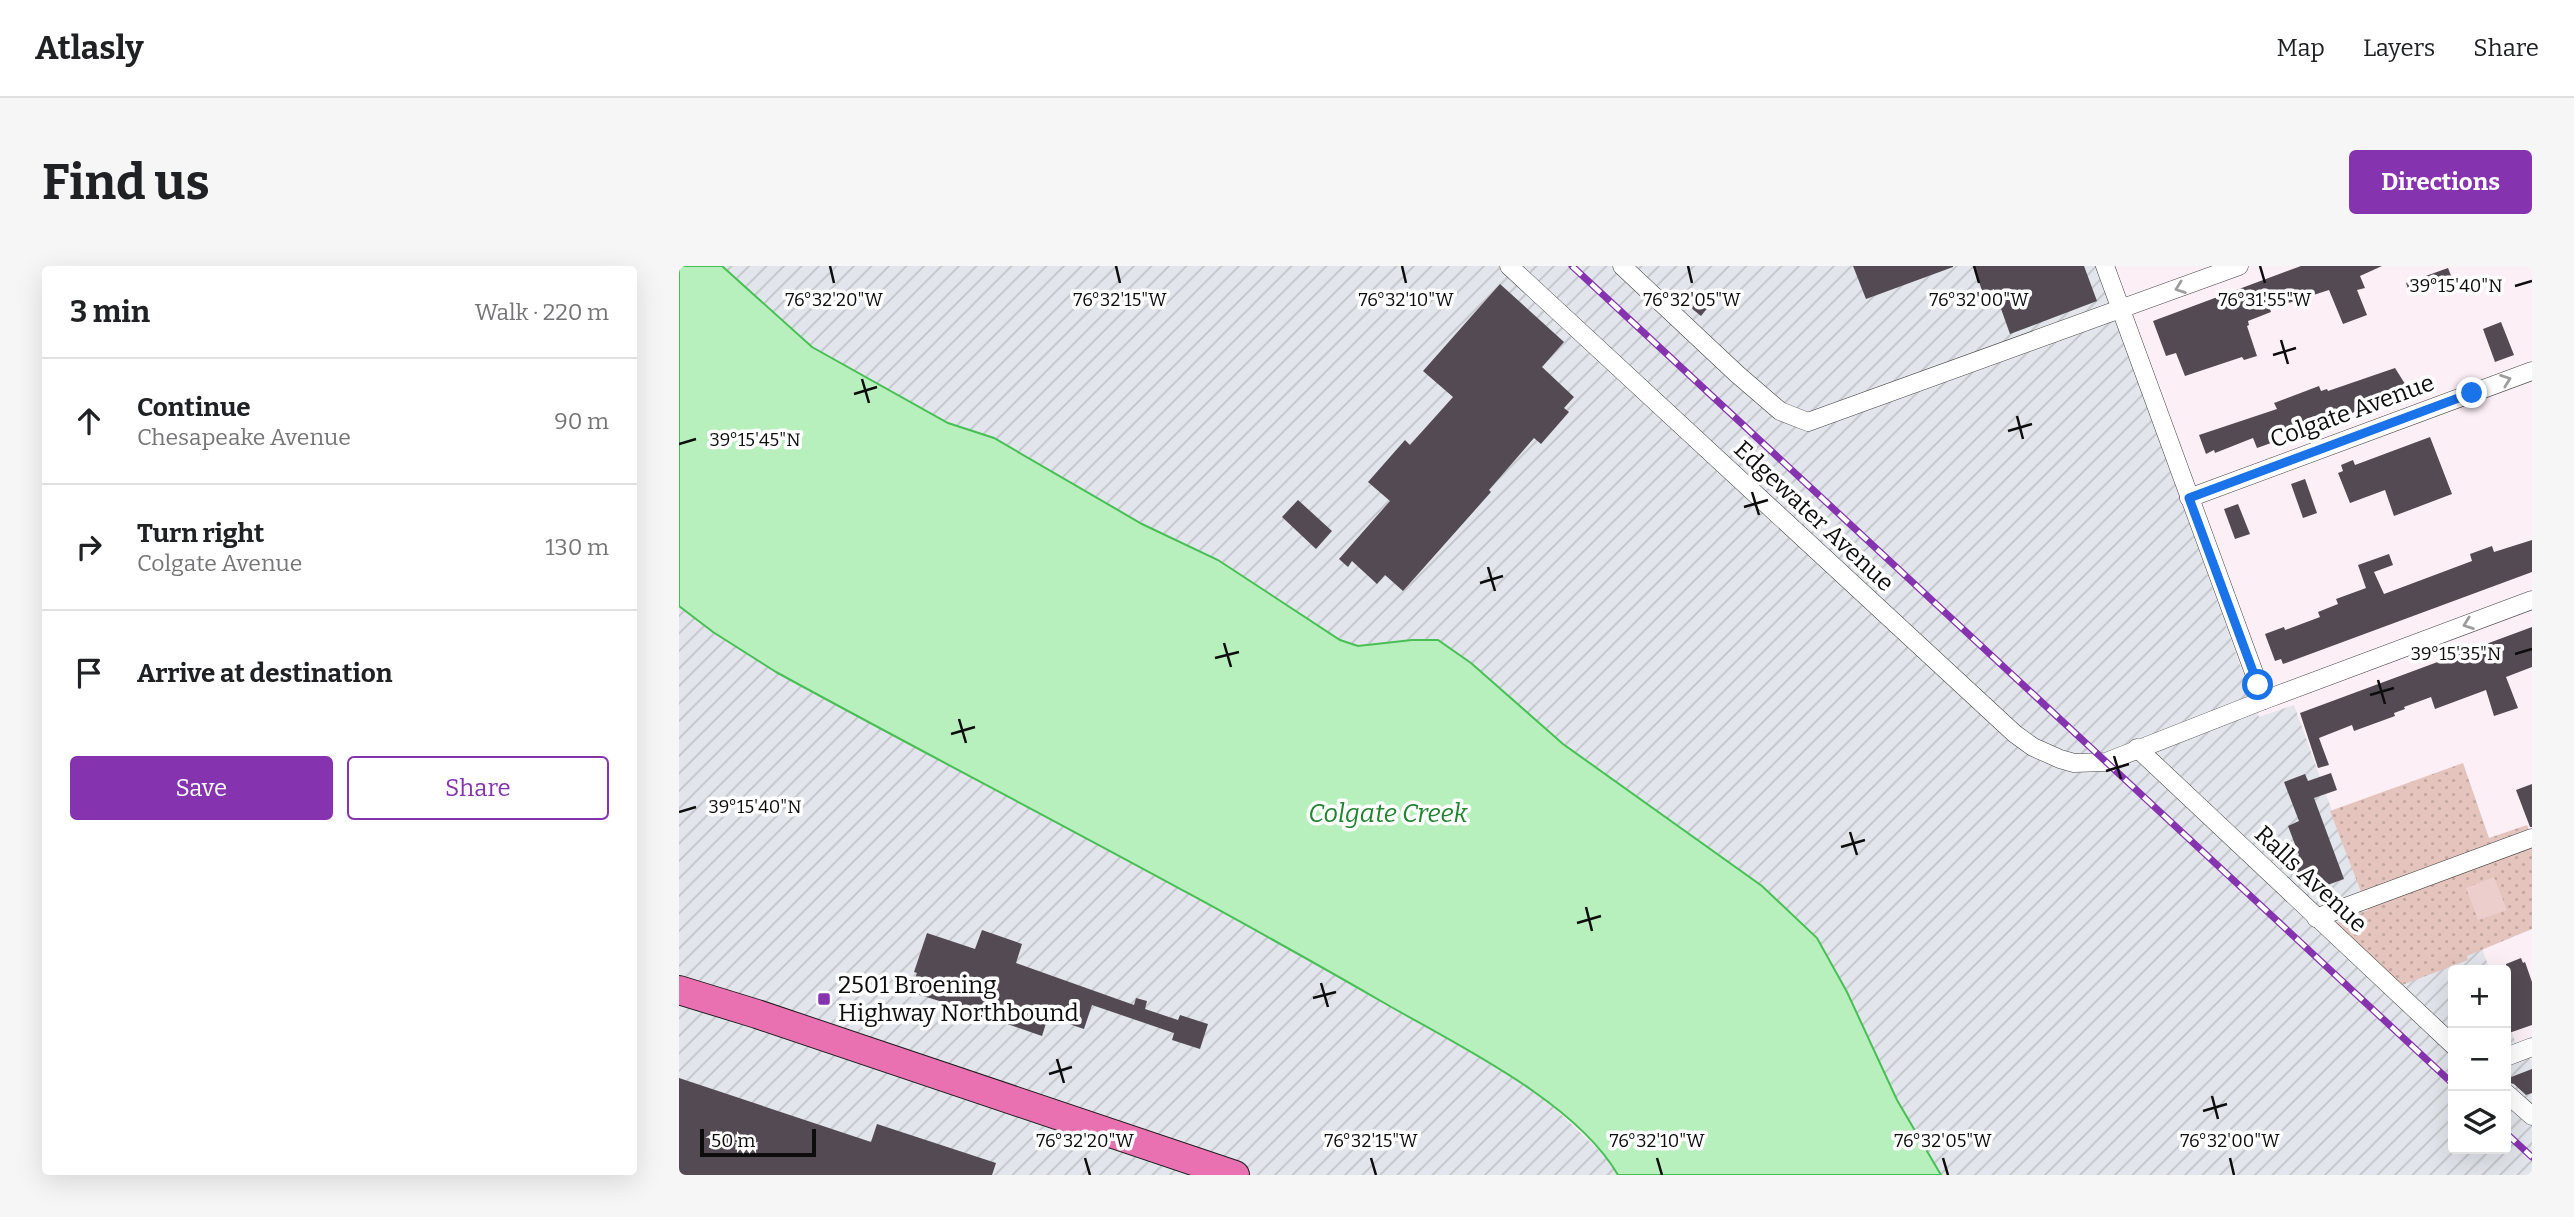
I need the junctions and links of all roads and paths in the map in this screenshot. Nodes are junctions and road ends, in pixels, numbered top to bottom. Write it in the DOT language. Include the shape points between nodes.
graph roads {
  1 [pos="1509,266"];
  2 [pos="1622,266"];
  3 [pos="2105,266"];
  4 [pos="2239,266"];
  5 [pos="2121,310"];
  6 [pos="2532,371"];
  7 [pos="2189,498"];
  8 [pos="2532,600"];
  9 [pos="2264,700"];
  10 [pos="2137,748"];
  11 [pos="2532,838"];
  12 [pos="2316,918"];
  13 [pos="679,990"];
  14 [pos="2448,1040"];
  15 [pos="2532,1047"];
  16 [pos="2511,1055"];
  17 [pos="2511,1097"];
  18 [pos="2532,1116"];
  19 [pos="1235,1175"];
  1 -- 10 [label="street, Edgewater Avenue" via="2015,734 2033,747 2074,762 2106,762"];
  2 -- 5 [label="street" via="1780,411 1808,422"];
  3 -- 5 [label="street"];
  4 -- 5 [label="street, one-way"];
  5 -- 7 [label="street"];
  7 -- 6 [label="street, Colgate Avenue, one-way"];
  7 -- 9 [label="street"];
  8 -- 9 [label="street, one-way"];
  9 -- 10 [label="street"];
  10 -- 12 [label="street, Ralls Avenue"];
  11 -- 12 [label="street"];
  12 -- 14 [label="street, Ralls Avenue"];
  13 -- 19 [label="main road"];
  15 -- 16 [label="street"];
  17 -- 18 [label="street"];
}
